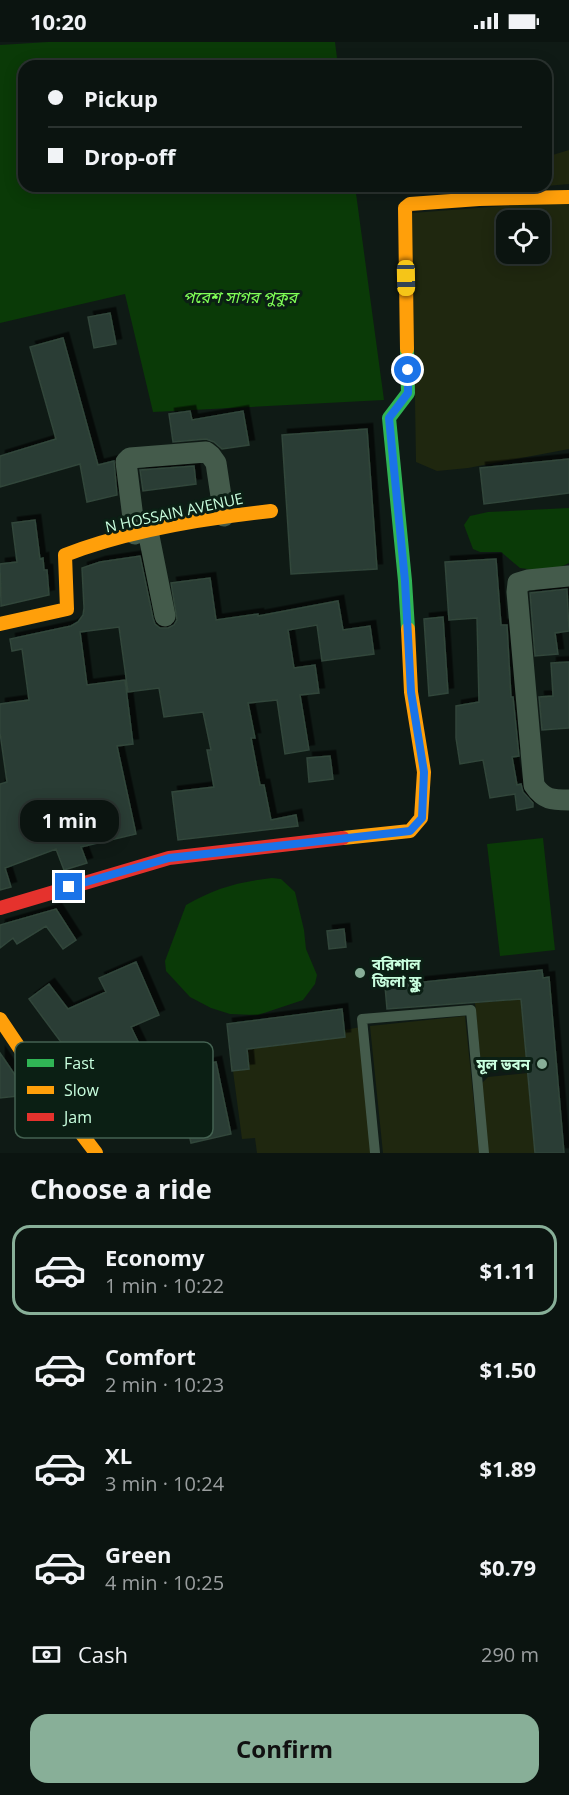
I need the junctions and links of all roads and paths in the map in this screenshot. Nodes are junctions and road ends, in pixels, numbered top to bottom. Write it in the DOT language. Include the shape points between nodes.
graph roads {
  1 [pos="569,197"];
  2 [pos="271,511"];
  3 [pos="224,516"];
  4 [pos="142,532"];
  5 [pos="569,576"];
  6 [pos="165,616"];
  7 [pos="0,624"];
  8 [pos="569,800"];
  9 [pos="0,908"];
  10 [pos="0,1019"];
  11 [pos="15,1042"];
  12 [pos="85,1138"];
  13 [pos="96,1153"];
  14 [pos="375,1153"];
  15 [pos="484,1153"];
  1 -- 9 [label="street" via="480,199 410,204 405,208 408,393 389,418 411,692 424,772 422,818 410,831 169,858"];
  2 -- 3 [label="street, N HOSSAIN AVENUE"];
  3 -- 4 [label="street, N HOSSAIN AVENUE"];
  3 -- 4 [label="street" via="216,463 206,452 130,458 126,462"];
  4 -- 6 [label="street"];
  4 -- 7 [label="street, N HOSSAIN AVENUE" via="65,555 67,609"];
  5 -- 8 [label="street" via="518,583 517,592 534,785 540,795 550,800"];
  10 -- 11 [label="street"];
  12 -- 13 [label="street"];
  14 -- 15 [label="lane" via="362,1019 471,1010"];
}
